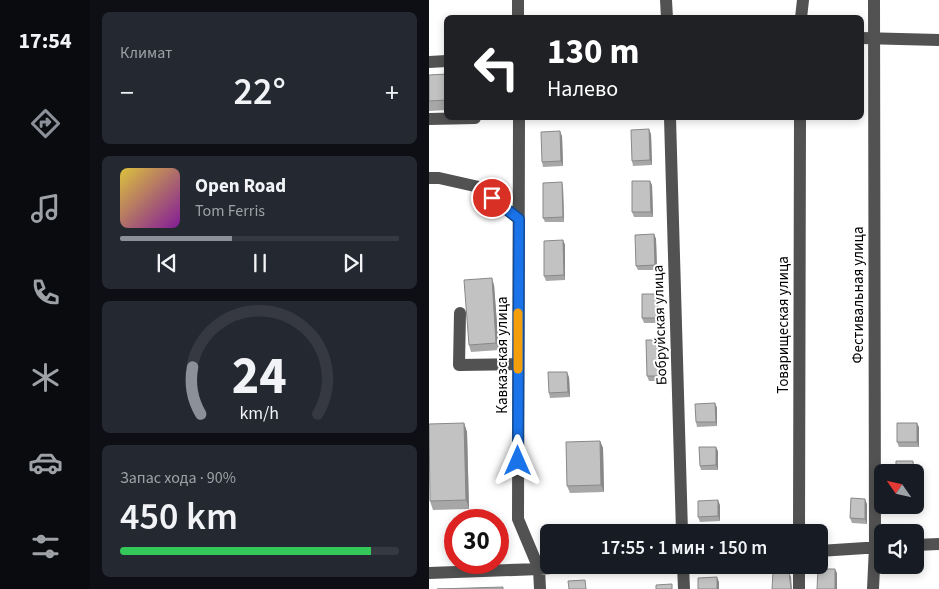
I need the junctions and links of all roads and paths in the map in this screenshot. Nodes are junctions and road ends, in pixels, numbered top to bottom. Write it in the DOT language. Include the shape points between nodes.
graph roads {
  1 [pos="518,0"];
  2 [pos="667,0"];
  3 [pos="803,0"];
  4 [pos="873,0"];
  5 [pos="518,15"];
  6 [pos="667,15"];
  7 [pos="801,15"];
  8 [pos="868,38"];
  9 [pos="939,40"];
  10 [pos="444,61"];
  11 [pos="429,62"];
  12 [pos="429,119"];
  13 [pos="444,119"];
  14 [pos="519,120"];
  15 [pos="670,120"];
  16 [pos="800,120"];
  17 [pos="429,178"];
  18 [pos="519,219"];
  19 [pos="460,313"];
  20 [pos="518,364"];
  21 [pos="682,524"];
  22 [pos="799,524"];
  23 [pos="879,524"];
  24 [pos="939,544"];
  25 [pos="924,545"];
  26 [pos="874,547"];
  27 [pos="828,550"];
  28 [pos="539,569"];
  29 [pos="429,573"];
  30 [pos="683,574"];
  31 [pos="799,574"];
  32 [pos="875,574"];
  33 [pos="540,589"];
  34 [pos="684,589"];
  35 [pos="799,589"];
  36 [pos="873,589"];
  1 -- 5 [label="street"];
  2 -- 6 [label="street"];
  3 -- 7 [label="street"];
  4 -- 8 [label="street, Фестивальная улица"];
  8 -- 9 [label="street"];
  8 -- 23 [label="street, Фестивальная улица"];
  10 -- 11 [label="street"];
  12 -- 13 [label="street"];
  14 -- 18 [label="street, Кавказская улица"];
  15 -- 21 [label="street, Бобруйская улица"];
  16 -- 22 [label="street, Товарищеская улица"];
  17 -- 18 [label="street" via="479,187"];
  18 -- 20 [label="street, Кавказская улица"];
  19 -- 20 [label="street" via="459,365"];
  20 -- 28 [label="street, Кавказская улица" via="518,519"];
  24 -- 25 [label="street"];
  26 -- 27 [label="street"];
  28 -- 29 [label="street"];
  28 -- 33 [label="street, Кавказская улица"];
  30 -- 34 [label="street"];
  31 -- 35 [label="street"];
  32 -- 36 [label="street, Фестивальная улица"];
}
